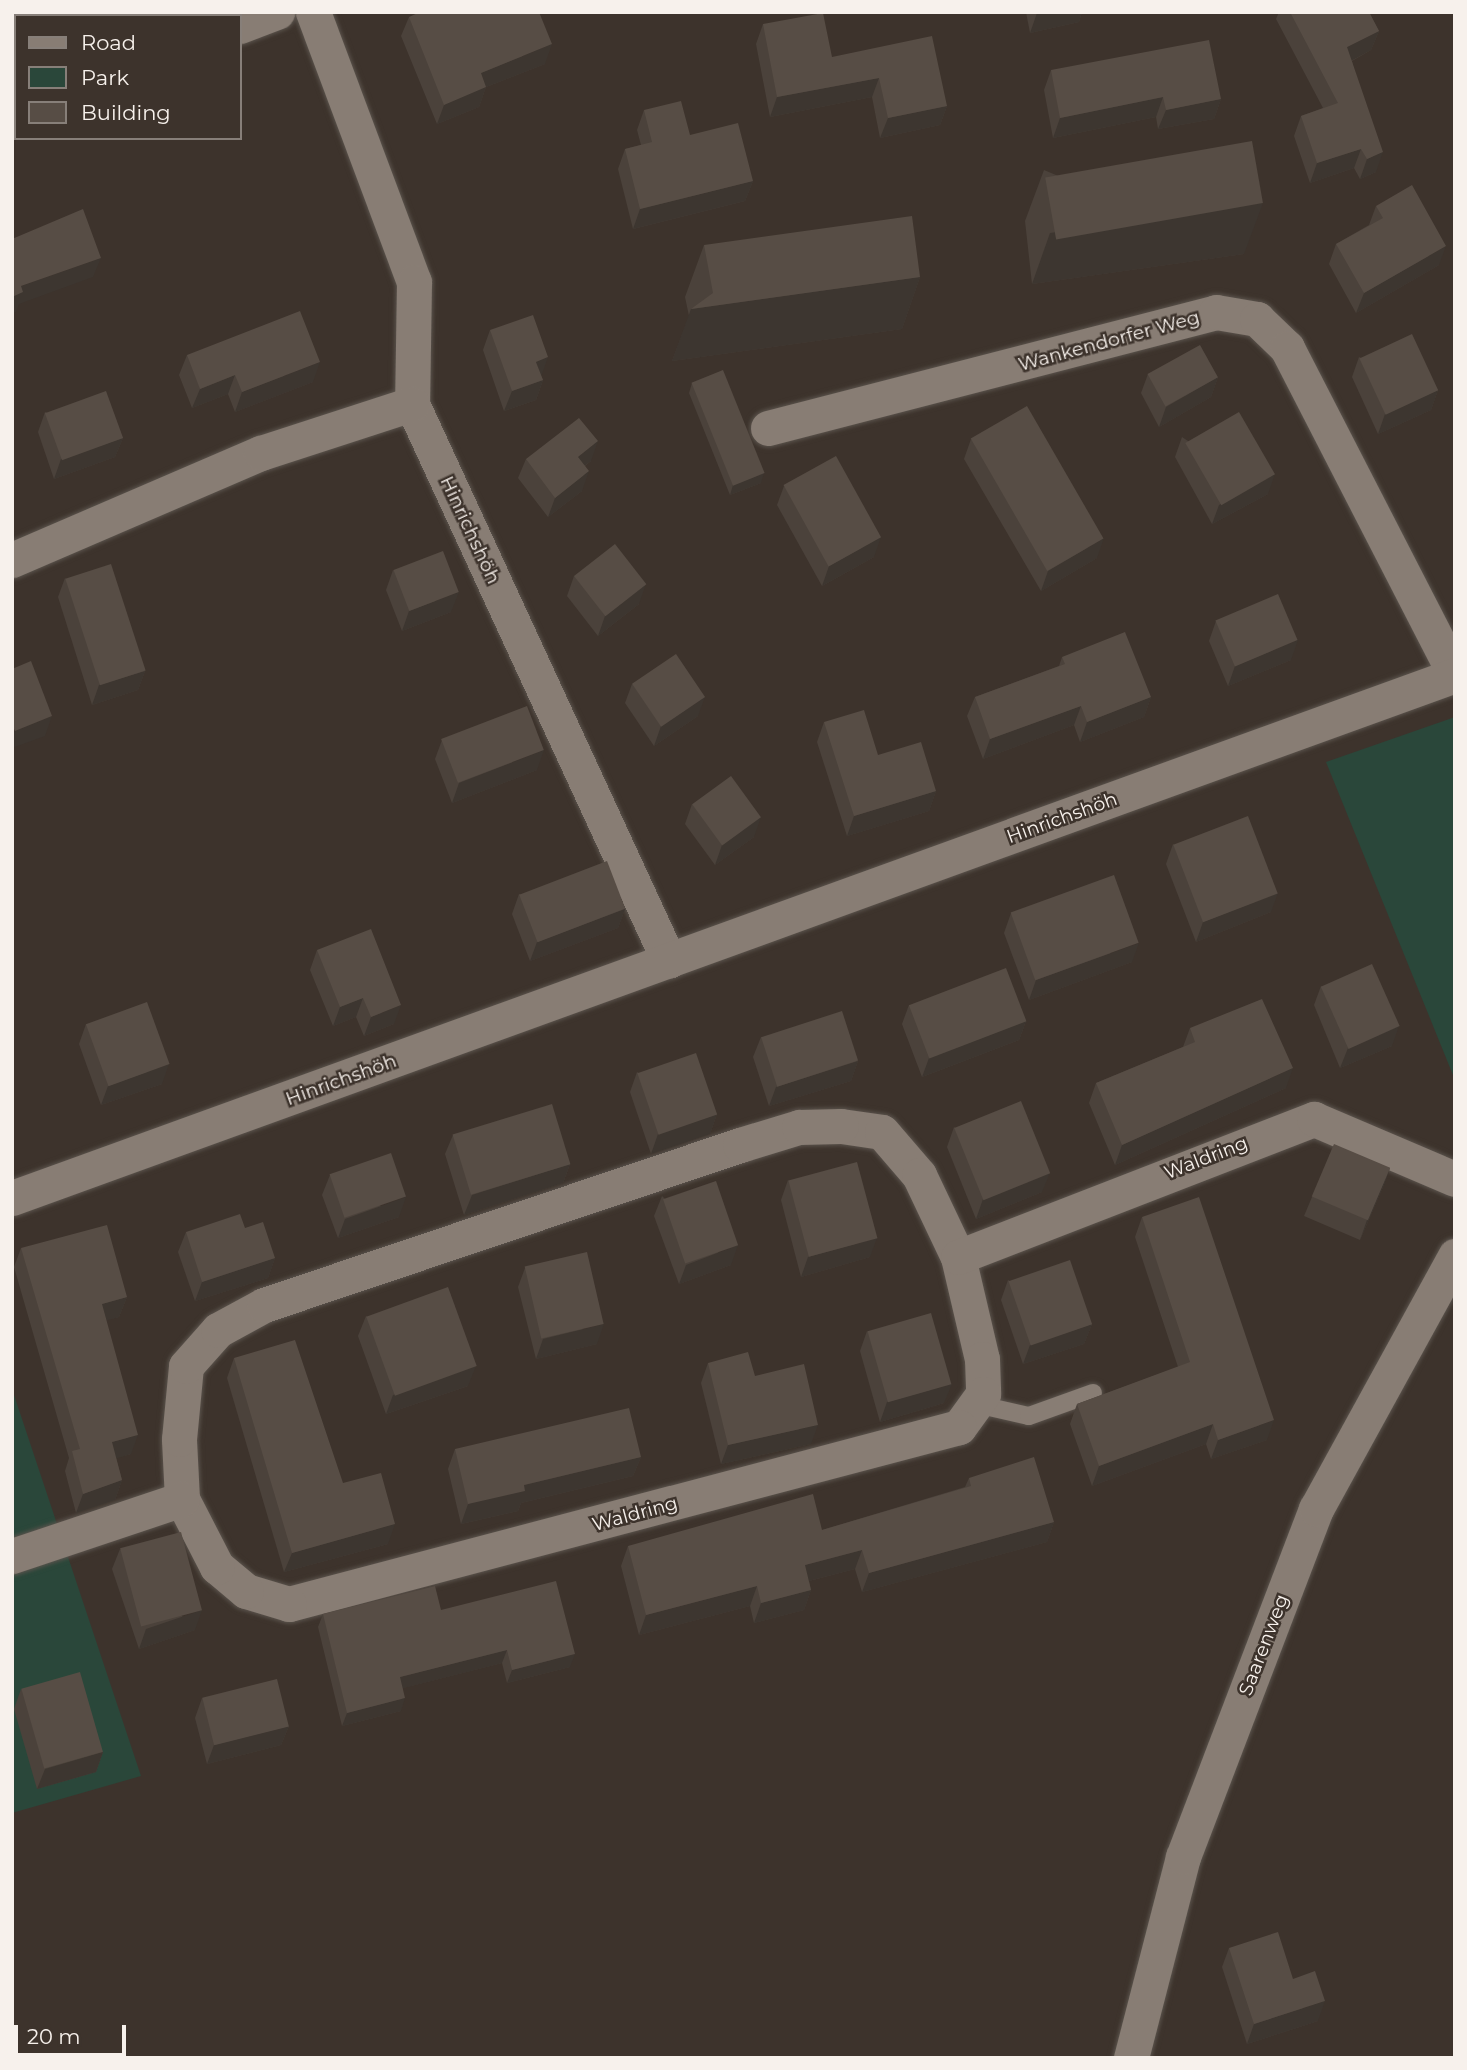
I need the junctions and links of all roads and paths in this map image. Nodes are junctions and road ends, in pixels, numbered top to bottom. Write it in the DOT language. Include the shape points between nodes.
graph roads {
  1 [pos="277,12"];
  2 [pos="313,12"];
  3 [pos="242,25"];
  4 [pos="412,404"];
  5 [pos="768,428"];
  6 [pos="12,560"];
  7 [pos="1455,675"];
  8 [pos="669,961"];
  9 [pos="1455,1180"];
  10 [pos="12,1198"];
  11 [pos="1455,1256"];
  12 [pos="958,1257"];
  13 [pos="1093,1392"];
  14 [pos="976,1404"];
  15 [pos="183,1499"];
  16 [pos="12,1556"];
  17 [pos="1131,2058"];
  1 -- 3 [label="street"];
  2 -- 4 [label="street, Hinrichshöh" via="414,282"];
  4 -- 6 [label="street" via="261,453"];
  4 -- 8 [label="street, Hinrichshöh"];
  5 -- 7 [label="street, Wankendorfer Weg" via="1216,312 1257,318 1287,348"];
  7 -- 8 [label="street, Hinrichshöh"];
  8 -- 10 [label="street, Hinrichshöh"];
  9 -- 12 [label="street, Waldring" via="1314,1119"];
  11 -- 17 [label="street, Saarenweg" via="1315,1509 1183,1857"];
  12 -- 14 [label="street, Waldring" via="982,1359 983,1394"];
  12 -- 15 [label="street, Waldring" via="919,1175 883,1132 799,1127 751,1141 264,1305 218,1330 186,1366 179,1439"];
  13 -- 14 [label="lane" via="1029,1416"];
  14 -- 15 [label="street, Waldring" via="959,1427 920,1439 289,1604 246,1591 217,1567"];
  15 -- 16 [label="street"];
}
